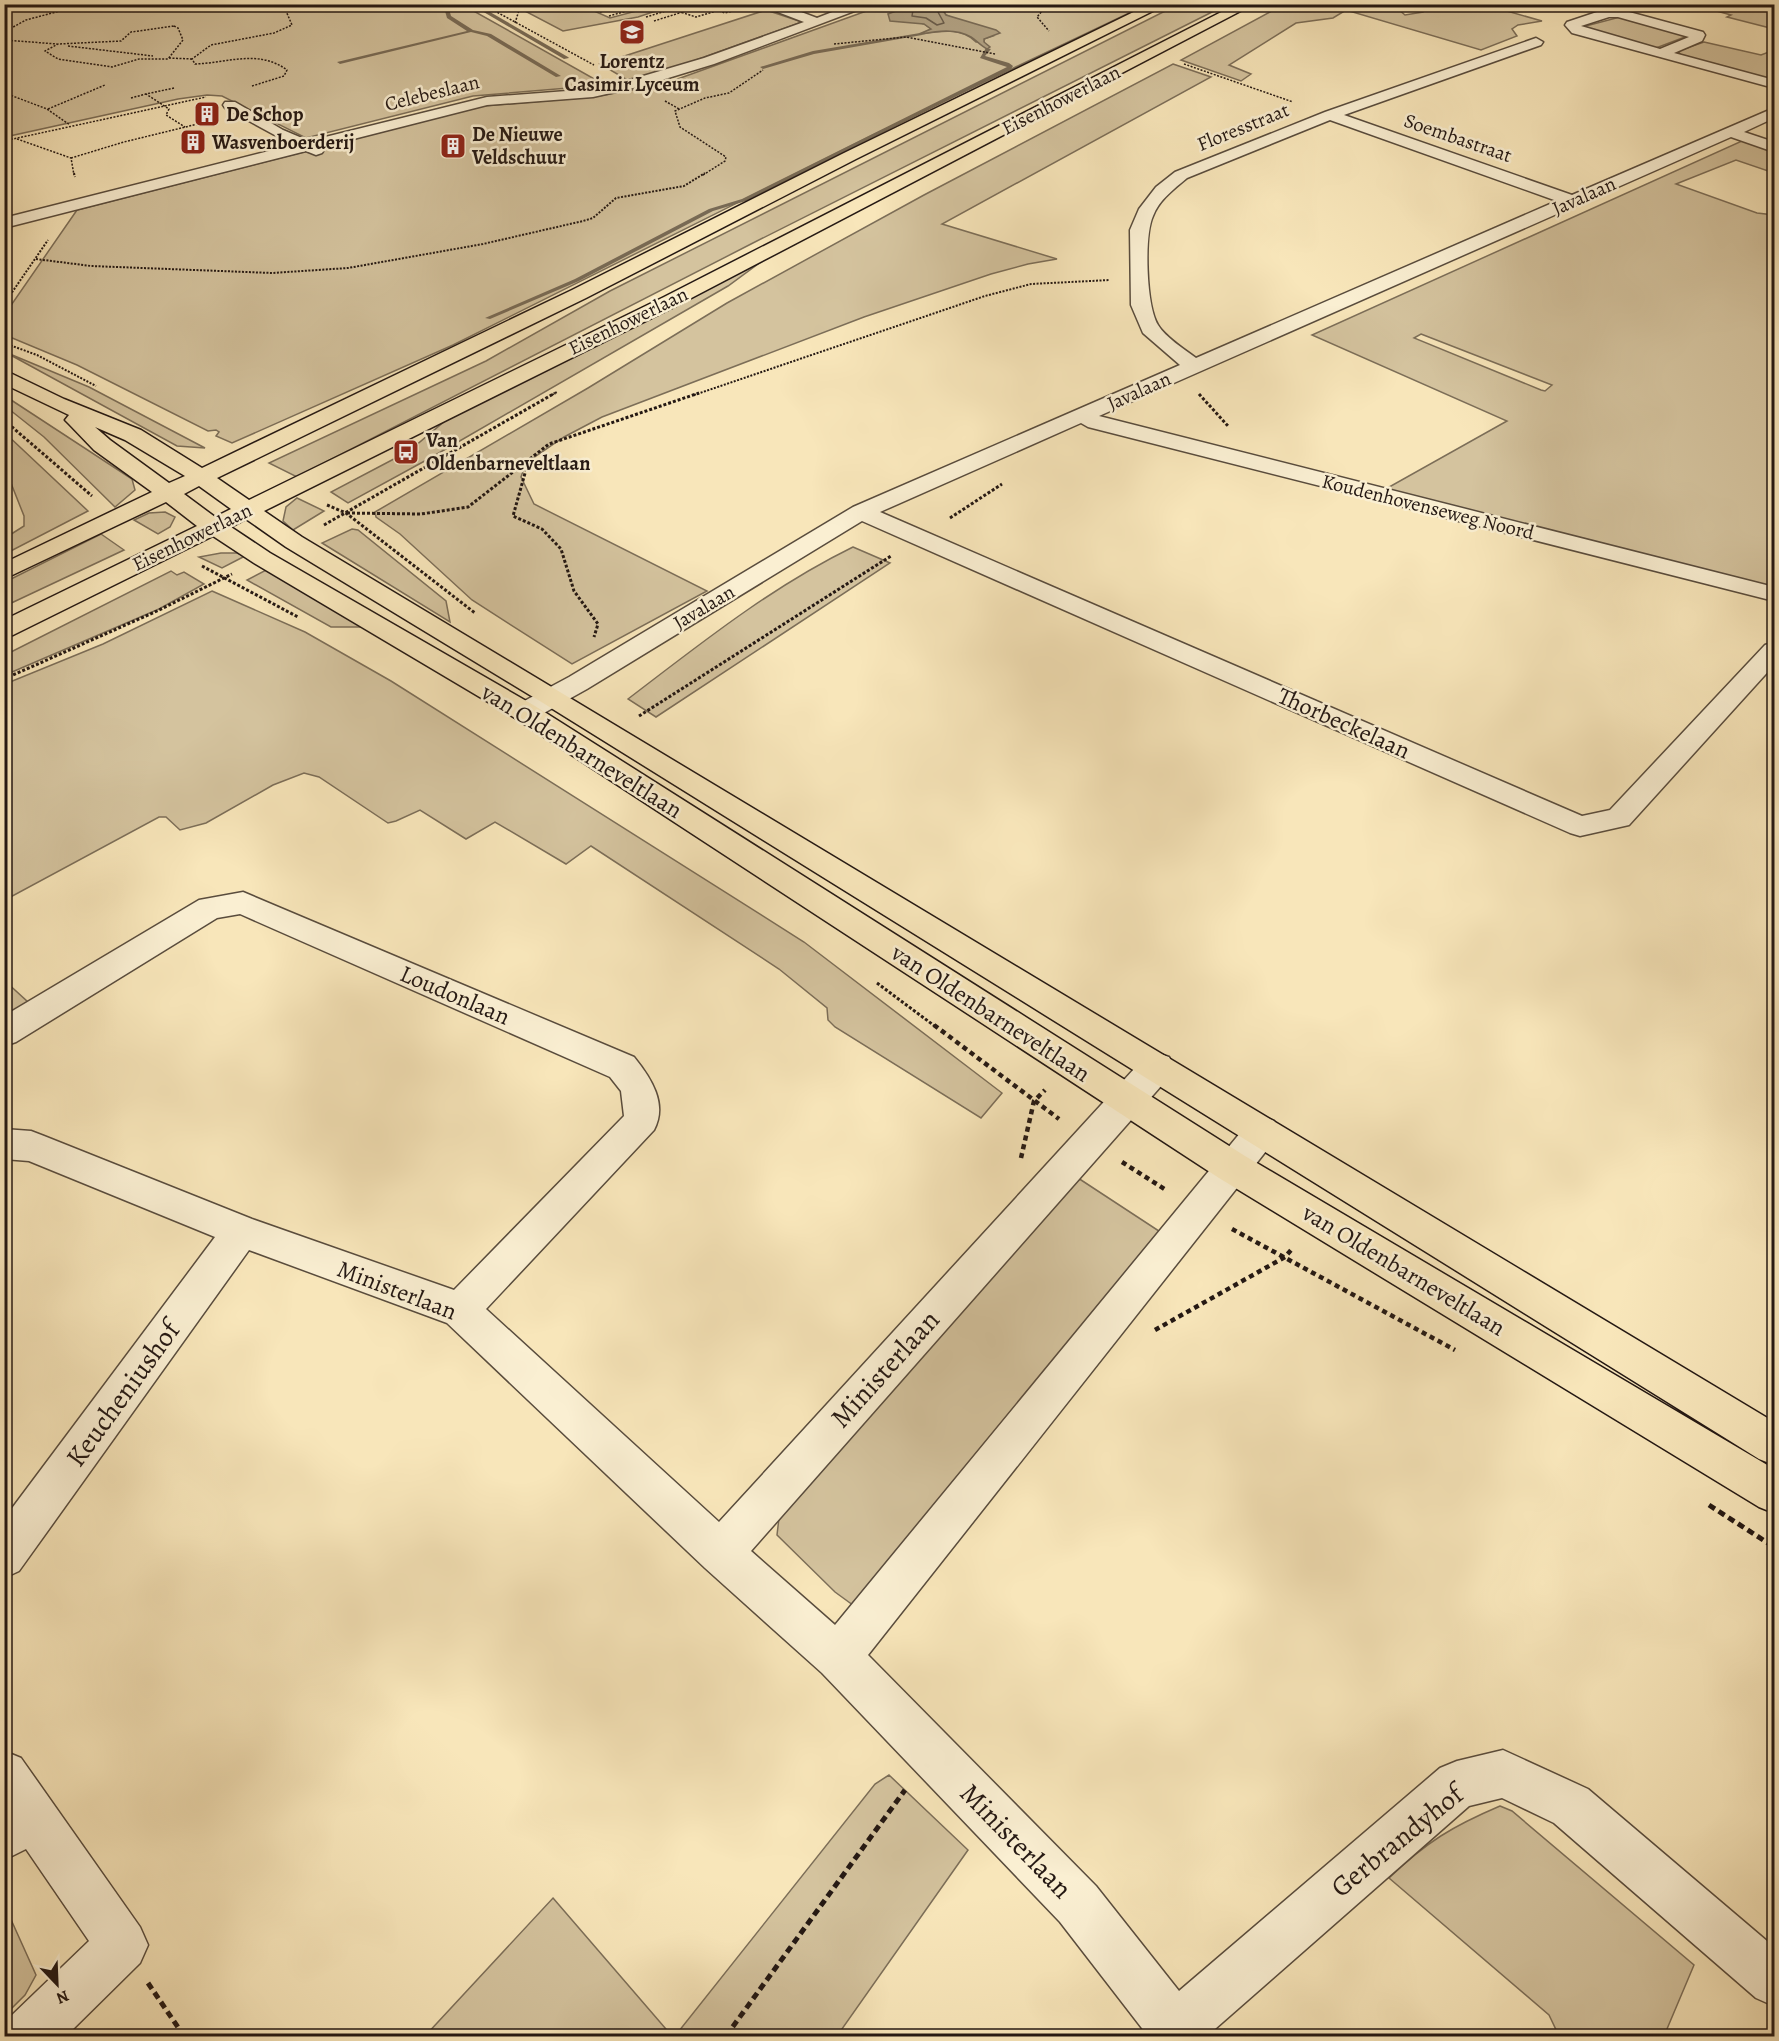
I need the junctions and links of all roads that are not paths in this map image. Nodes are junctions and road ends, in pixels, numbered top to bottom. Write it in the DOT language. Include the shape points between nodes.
graph roads {
  1 [pos="763,4"];
  2 [pos="867,4"];
  3 [pos="1161,4"];
  4 [pos="1248,4"];
  5 [pos="816,22"];
  6 [pos="1536,42"];
  7 [pos="1661,53"];
  8 [pos="1774,84"];
  9 [pos="230,105"];
  10 [pos="1774,113"];
  11 [pos="1330,115"];
  12 [pos="1730,132"];
  13 [pos="1774,147"];
  14 [pos="316,150"];
  15 [pos="1572,201"];
  16 [pos="4,224"];
  17 [pos="1187,370"];
  18 [pos="4,376"];
  19 [pos="57,403"];
  20 [pos="1083,416"];
  21 [pos="201,476"];
  22 [pos="168,492"];
  23 [pos="247,510"];
  24 [pos="861,512"];
  25 [pos="213,526"];
  26 [pos="4,572"];
  27 [pos="1774,594"];
  28 [pos="4,630"];
  29 [pos="1774,650"];
  30 [pos="552,697"];
  31 [pos="4,1033"];
  32 [pos="1157,1067"];
  33 [pos="1126,1100"];
  34 [pos="1262,1131"];
  35 [pos="4,1144"];
  36 [pos="1232,1167"];
  37 [pos="240,1231"];
  38 [pos="460,1310"];
  39 [pos="1774,1445"];
  40 [pos="1774,1492"];
  41 [pos="720,1553"];
  42 [pos="4,1556"];
  43 [pos="838,1657"];
  44 [pos="13,1808"];
  45 [pos="1774,1980"];
  46 [pos="1179,2032"];
  47 [pos="29,2037"];
  1 -- 5 [label="street"];
  2 -- 5 [label="street, Celebeslaan"];
  3 -- 21 [label="main road, Eisenhowerlaan" via="579,294"];
  4 -- 23 [label="main road, Eisenhowerlaan" via="671,301"];
  5 -- 14 [label="street, Celebeslaan" via="709,61 618,88 487,101"];
  6 -- 11 [label="street, Floresstraat"];
  7 -- 7 [label="street" via="1698,36 1618,13 1572,26"];
  7 -- 8 [label="street"];
  9 -- 14 [label="street"];
  10 -- 12 [label="street, Javalaan"];
  11 -- 15 [label="street, Soembastraat"];
  11 -- 17 [label="street, Floresstraat" via="1181,175 1145,213 1139,230 1140,305 1150,329"];
  12 -- 13 [label="street"];
  12 -- 15 [label="street, Javalaan"];
  14 -- 16 [label="street, Celebeslaan"];
  15 -- 17 [label="street, Javalaan"];
  17 -- 20 [label="street, Javalaan"];
  18 -- 19 [label="main road"];
  19 -- 21 [label="main road, van Oldenbarneveltlaan" via="133,435"];
  19 -- 22 [label="main road, van Oldenbarneveltlaan" via="102,445"];
  20 -- 24 [label="street, Javalaan"];
  20 -- 27 [label="street, Koudenhovenseweg Noord" via="1095,423"];
  21 -- 22 [label="main road, Eisenhowerlaan"];
  21 -- 23 [label="main road, van Oldenbarneveltlaan"];
  22 -- 25 [label="main road, van Oldenbarneveltlaan"];
  22 -- 26 [label="main road, Eisenhowerlaan"];
  23 -- 25 [label="main road, Eisenhowerlaan"];
  23 -- 30 [label="main road, van Oldenbarneveltlaan"];
  24 -- 29 [label="street, Thorbeckelaan" via="1580,826 1619,818"];
  24 -- 30 [label="street, Javalaan"];
  25 -- 28 [label="main road, Eisenhowerlaan"];
  25 -- 30 [label="main road, van Oldenbarneveltlaan" via="262,558"];
  30 -- 32 [label="main road, van Oldenbarneveltlaan"];
  30 -- 33 [label="main road, van Oldenbarneveltlaan"];
  31 -- 38 [label="street, Loudonlaan" via="210,908 243,903 622,1067 638,1087 642,1120"];
  32 -- 33 [label="street, Ministerlaan"];
  32 -- 34 [label="main road, van Oldenbarneveltlaan"];
  33 -- 36 [label="main road, van Oldenbarneveltlaan"];
  33 -- 41 [label="street, Ministerlaan"];
  34 -- 36 [label="street"];
  34 -- 39 [label="main road, van Oldenbarneveltlaan"];
  35 -- 37 [label="street, Ministerlaan" via="31,1146"];
  36 -- 40 [label="main road, van Oldenbarneveltlaan"];
  36 -- 43 [label="street"];
  37 -- 38 [label="street, Ministerlaan"];
  37 -- 42 [label="street, Keucheniushof"];
  38 -- 41 [label="street, Ministerlaan"];
  41 -- 43 [label="street, Ministerlaan"];
  43 -- 46 [label="street, Ministerlaan" via="1078,1904"];
  44 -- 47 [label="street" via="122,1945"];
  45 -- 46 [label="street, Gerbrandyhof" via="1571,1806 1503,1774 1457,1785"];
}
